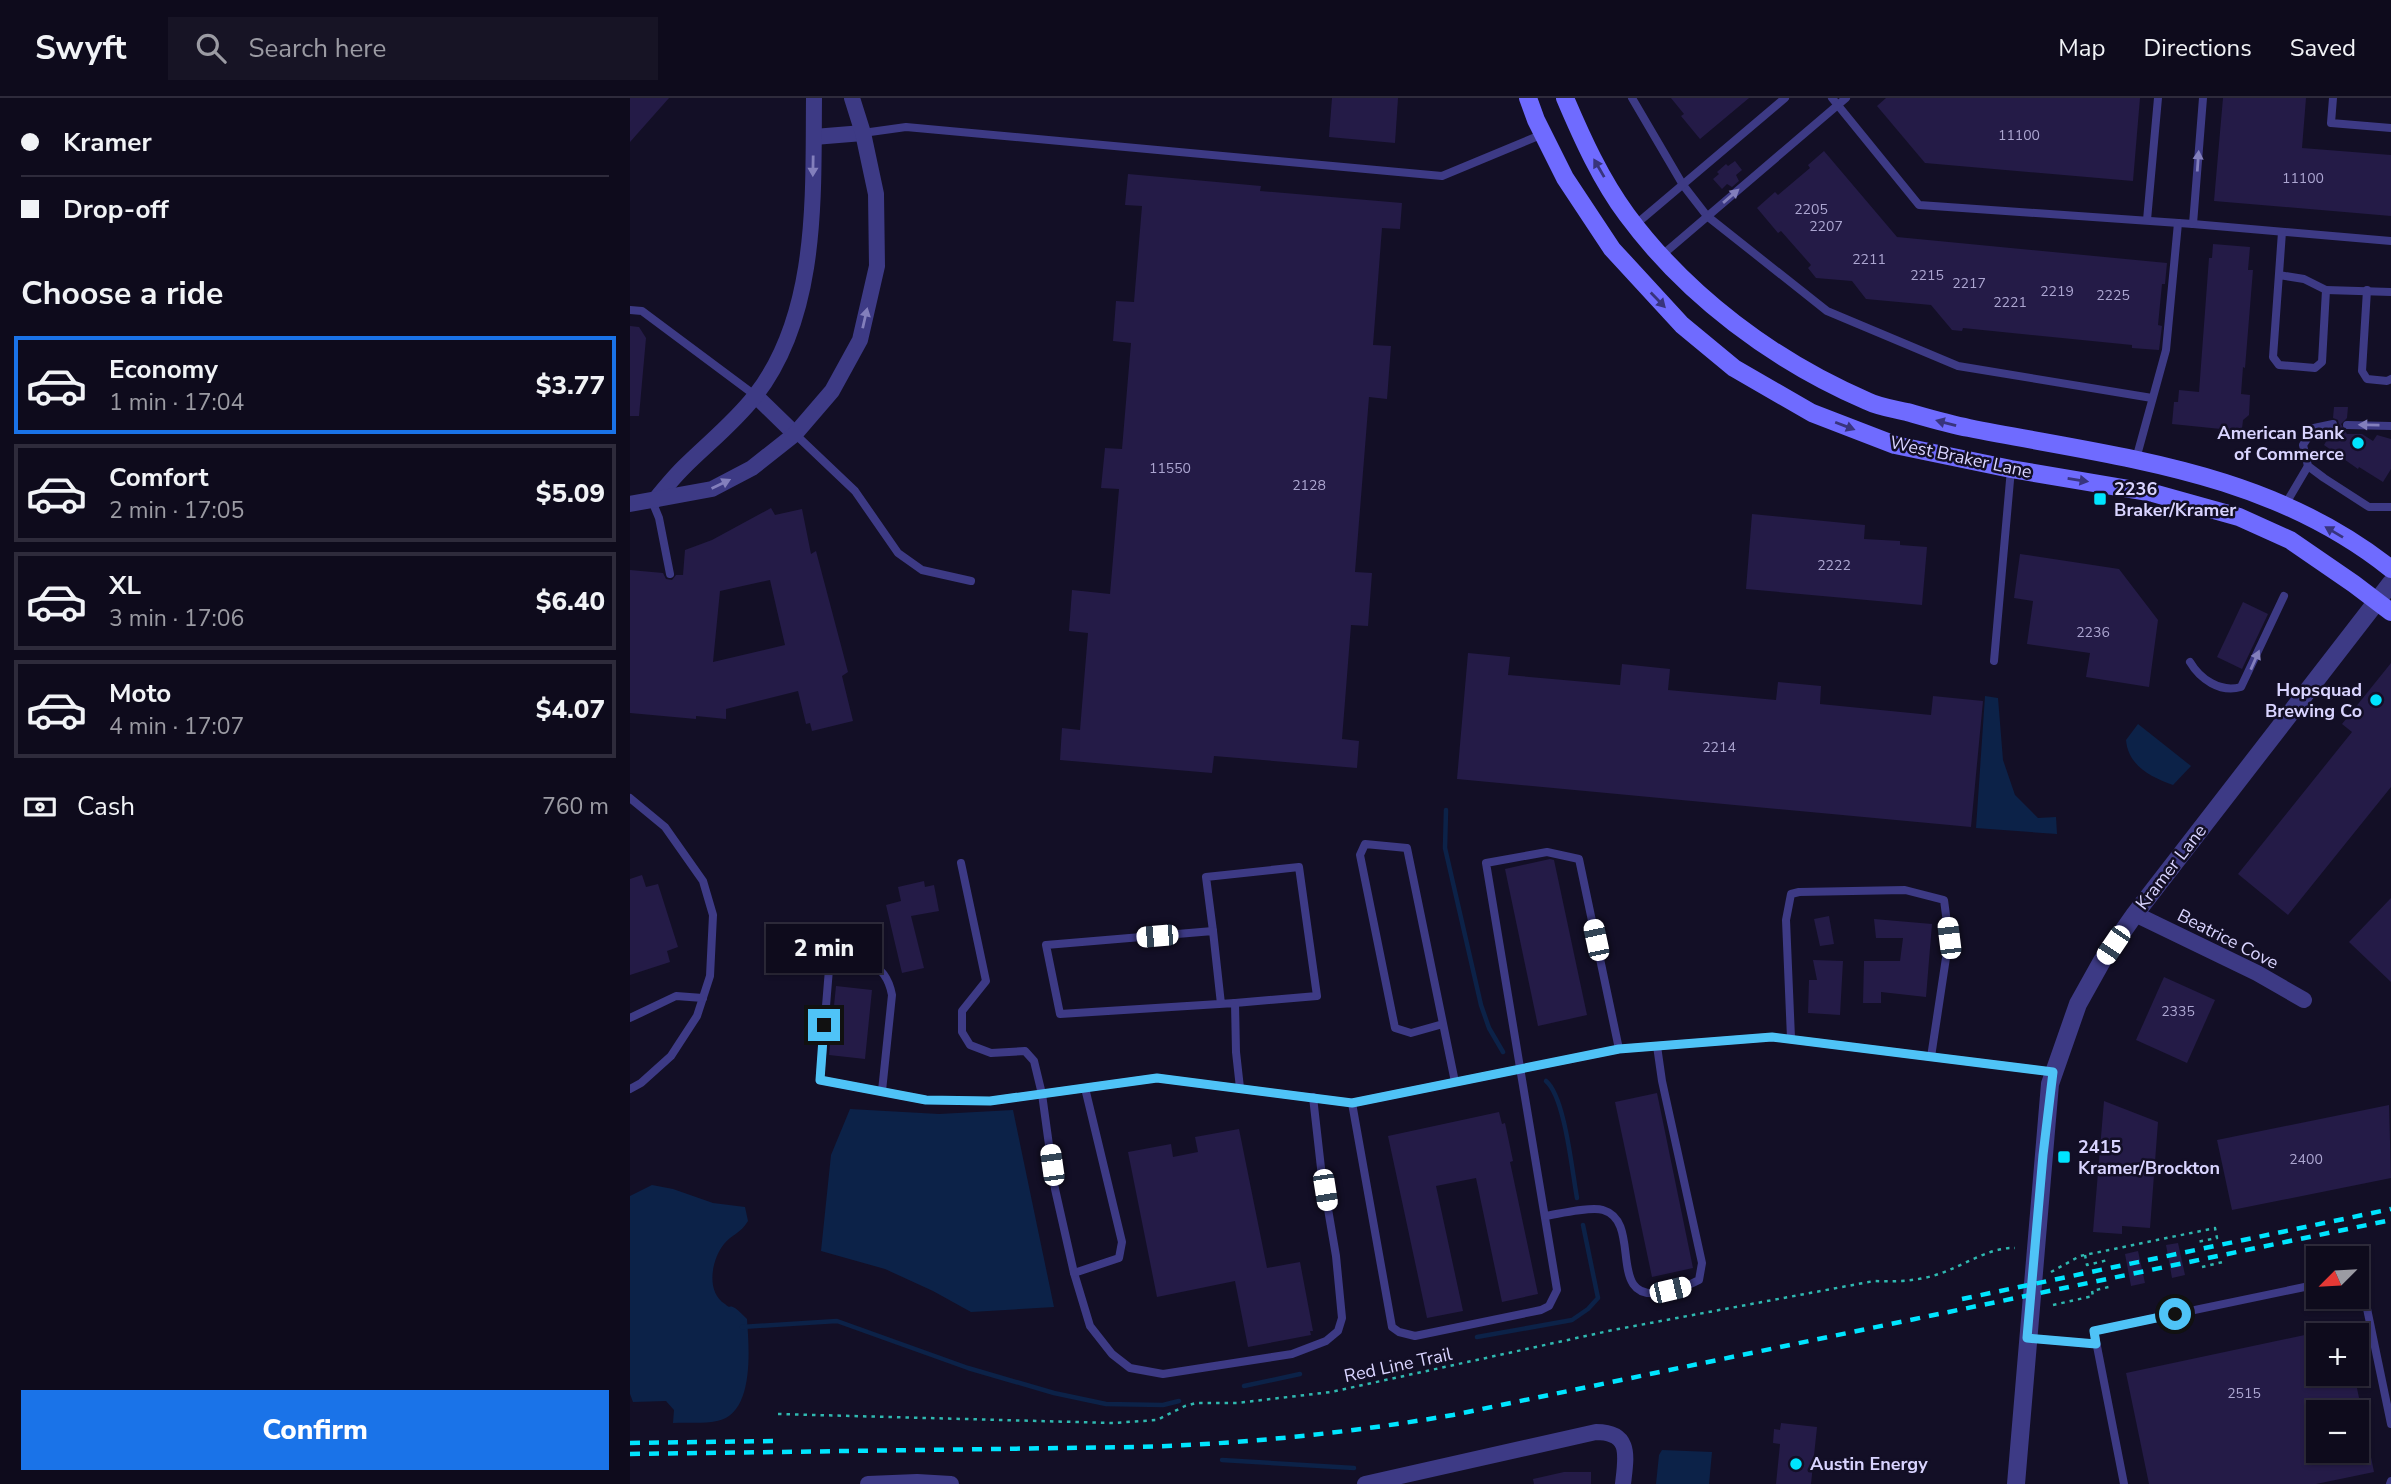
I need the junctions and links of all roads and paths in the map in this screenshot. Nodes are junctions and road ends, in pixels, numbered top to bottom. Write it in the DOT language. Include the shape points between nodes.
graph roads {
  1 [pos="814,98"];
  2 [pos="852,98"];
  3 [pos="1528,98"];
  4 [pos="1565,98"];
  5 [pos="1632,98"];
  6 [pos="1785,98"];
  7 [pos="1846,98"];
  8 [pos="2158,98"];
  9 [pos="2203,98"];
  10 [pos="2333,98"];
  11 [pos="1835,102"];
  12 [pos="2391,128"];
  13 [pos="863,133"];
  14 [pos="1543,134"];
  15 [pos="814,136"];
  16 [pos="1683,185"];
  17 [pos="1707,216"];
  18 [pos="2147,220"];
  19 [pos="2178,223"];
  20 [pos="2193,224"];
  21 [pos="1635,226"];
  22 [pos="2282,232"];
  23 [pos="2391,241"];
  24 [pos="1612,250"];
  25 [pos="1661,256"];
  26 [pos="2279,275"];
  27 [pos="1638,279"];
  28 [pos="2326,290"];
  29 [pos="2367,290"];
  30 [pos="2391,292"];
  31 [pos="630,310"];
  32 [pos="2391,379"];
  33 [pos="756,396"];
  34 [pos="2152,398"];
  35 [pos="2333,424"];
  36 [pos="2347,425"];
  37 [pos="2391,426"];
  38 [pos="796,434"];
  39 [pos="2012,436"];
  40 [pos="2136,459"];
  41 [pos="2308,466"];
  42 [pos="2011,469"];
  43 [pos="653,500"];
  44 [pos="630,504"];
  45 [pos="2285,506"];
  46 [pos="2391,508"];
  47 [pos="2391,569"];
  48 [pos="670,574"];
  49 [pos="971,581"];
  50 [pos="2391,583"];
  51 [pos="2284,596"];
  52 [pos="2385,607"];
  53 [pos="1994,661"];
  54 [pos="2190,662"];
  55 [pos="630,798"];
  56 [pos="961,863"];
  57 [pos="2135,914"];
  58 [pos="1213,932"];
  59 [pos="703,998"];
  60 [pos="2304,1000"];
  61 [pos="1235,1003"];
  62 [pos="1221,1004"];
  63 [pos="630,1018"];
  64 [pos="1443,1024"];
  65 [pos="1791,1038"];
  66 [pos="1657,1046"];
  67 [pos="1619,1049"];
  68 [pos="1931,1056"];
  69 [pos="1520,1068"];
  70 [pos="2053,1072"];
  71 [pos="1455,1082"];
  72 [pos="1085,1088"];
  73 [pos="1240,1088"];
  74 [pos="630,1090"];
  75 [pos="882,1091"];
  76 [pos="1042,1094"];
  77 [pos="1312,1097"];
  78 [pos="1352,1103"];
  79 [pos="1545,1216"];
  80 [pos="2223,1228"];
  81 [pos="2216,1230"];
  82 [pos="2197,1242"];
  83 [pos="2015,1248"];
  84 [pos="2085,1255"];
  85 [pos="2108,1260"];
  86 [pos="2222,1262"];
  87 [pos="2202,1267"];
  88 [pos="1074,1273"];
  89 [pos="2050,1273"];
  90 [pos="2113,1286"];
  91 [pos="2306,1287"];
  92 [pos="2053,1305"];
  93 [pos="2367,1309"];
  94 [pos="2027,1338"];
  95 [pos="2096,1344"];
  96 [pos="778,1414"];
  97 [pos="2391,1424"];
  98 [pos="868,1484"];
  99 [pos="951,1484"];
  100 [pos="1365,1484"];
  101 [pos="1623,1484"];
  102 [pos="2016,1484"];
  103 [pos="2124,1484"];
  1 -- 15 [label="street"];
  2 -- 13 [label="street"];
  3 -- 14 [label="main road, West Braker Lane"];
  21 -- 4 [label="main road, West Braker Lane, one-way" via="1594,161"];
  5 -- 16 [label="lane"];
  6 -- 16 [label="lane"];
  7 -- 11 [label="lane"];
  8 -- 18 [label="lane"];
  20 -- 9 [label="lane, one-way"];
  10 -- 12 [label="lane" via="2330,123"];
  17 -- 11 [label="lane, one-way"];
  11 -- 18 [label="lane" via="1919,205"];
  13 -- 14 [label="lane" via="906,127 1442,176"];
  13 -- 15 [label="street"];
  38 -- 13 [label="street, one-way" via="832,391 860,340 877,266 876,194"];
  14 -- 24 [label="main road, West Braker Lane" via="1565,178"];
  15 -- 33 [label="street, one-way" via="813,209 803,294 775,366"];
  16 -- 17 [label="lane"];
  16 -- 21 [label="lane"];
  17 -- 25 [label="lane"];
  17 -- 34 [label="lane" via="1827,311 1958,366"];
  18 -- 19 [label="lane"];
  19 -- 20 [label="lane"];
  19 -- 34 [label="lane" via="2166,349"];
  20 -- 22 [label="lane"];
  21 -- 24 [label="main road"];
  21 -- 25 [label="main road, West Braker Lane"];
  22 -- 23 [label="lane"];
  22 -- 26 [label="lane"];
  24 -- 27 [label="main road, West Braker Lane"];
  25 -- 27 [label="main road"];
  39 -- 25 [label="main road, West Braker Lane, one-way" via="1868,402 1796,365 1711,307"];
  26 -- 28 [label="lane" via="2304,279"];
  26 -- 28 [label="lane" via="2273,357 2279,365 2315,368 2322,362"];
  27 -- 42 [label="main road, West Braker Lane, one-way" via="1682,325 1734,368 1812,413 1895,445"];
  28 -- 29 [label="lane"];
  29 -- 30 [label="lane"];
  29 -- 32 [label="lane" via="2364,376"];
  31 -- 33 [label="lane" via="642,312"];
  33 -- 38 [label="street"];
  33 -- 43 [label="street"];
  34 -- 40 [label="lane"];
  35 -- 41 [label="lane" via="2314,428 2303,445"];
  37 -- 36 [label="lane, one-way"];
  43 -- 38 [label="street, one-way" via="712,489 752,468"];
  38 -- 49 [label="lane" via="855,491 898,553 922,570"];
  39 -- 40 [label="main road, West Braker Lane"];
  39 -- 42 [label="main road"];
  40 -- 45 [label="main road, West Braker Lane" via="2228,482"];
  41 -- 45 [label="lane"];
  41 -- 46 [label="lane" via="2369,507"];
  42 -- 52 [label="main road, West Braker Lane, one-way" via="2153,493 2239,517 2290,540"];
  42 -- 53 [label="lane"];
  43 -- 44 [label="street"];
  43 -- 48 [label="lane"];
  47 -- 45 [label="main road, West Braker Lane, one-way"];
  50 -- 52 [label="street, Kramer Lane"];
  54 -- 51 [label="lane, one-way" via="2198,676 2220,687 2241,687"];
  52 -- 57 [label="street, Kramer Lane"];
  55 -- 59 [label="lane" via="665,827 703,881 713,915 710,976"];
  56 -- 76 [label="lane" via="986,981 962,1011 961,1032 970,1045 991,1053 1025,1051 1034,1061"];
  57 -- 60 [label="street, Beatrice Cove"];
  57 -- 70 [label="street, Kramer Lane" via="2078,1004"];
  58 -- 61 [label="lane" via="1206,877 1299,867 1317,996"];
  58 -- 62 [label="lane"];
  58 -- 62 [label="lane" via="1046,945 1060,1014"];
  59 -- 63 [label="lane" via="676,996"];
  59 -- 74 [label="lane" via="698,1016 671,1056"];
  61 -- 62 [label="lane"];
  61 -- 73 [label="lane"];
  64 -- 64 [label="lane" via="1411,1033 1395,1028 1360,855 1365,844 1408,848"];
  64 -- 71 [label="lane"];
  65 -- 66 [label="lane"];
  65 -- 68 [label="lane"];
  65 -- 68 [label="lane" via="1786,920 1791,894 1905,890 1944,900 1949,938"];
  66 -- 67 [label="lane"];
  66 -- 79 [label="lane" via="1702,1263 1699,1280 1652,1294 1639,1292 1631,1284 1615,1216 1602,1209"];
  67 -- 69 [label="lane"];
  67 -- 69 [label="lane" via="1579,859 1547,852 1486,863"];
  68 -- 70 [label="lane"];
  69 -- 71 [label="lane"];
  69 -- 79 [label="lane"];
  70 -- 94 [label="street, Kramer Lane"];
  71 -- 78 [label="lane"];
  72 -- 73 [label="lane" via="1157,1078"];
  72 -- 76 [label="lane"];
  72 -- 88 [label="lane" via="1122,1242 1119,1258"];
  73 -- 77 [label="lane"];
  75 -- 75 [label="lane" via="820,1080 829,969 848,962 873,964 889,979 892,995"];
  75 -- 76 [label="lane" via="926,1100 990,1101"];
  76 -- 88 [label="lane" via="1055,1189"];
  77 -- 78 [label="lane"];
  77 -- 88 [label="lane" via="1336,1256 1342,1318 1338,1331 1292,1353 1163,1374 1130,1368 1090,1326"];
  78 -- 79 [label="lane" via="1392,1327 1399,1332 1415,1336 1549,1306 1556,1290"];
  80 -- 81 [label="path"];
  81 -- 82 [label="path" via="2217,1238"];
  81 -- 84 [label="path"];
  83 -- 96 [label="path, Red Line Trail" via="1927,1278 1874,1281 1613,1330 1331,1392 1196,1403 1157,1420 1113,1423"];
  84 -- 85 [label="path" via="2087,1265"];
  84 -- 89 [label="path"];
  86 -- 87 [label="path"];
  90 -- 92 [label="path"];
  91 -- 95 [label="lane" via="2094,1331"];
  93 -- 97 [label="lane"];
  94 -- 95 [label="lane"];
  94 -- 102 [label="street, Kramer Lane"];
  95 -- 103 [label="lane"];
  98 -- 99 [label="street"];
  100 -- 101 [label="street" via="1608,1432 1622,1441"];
}
